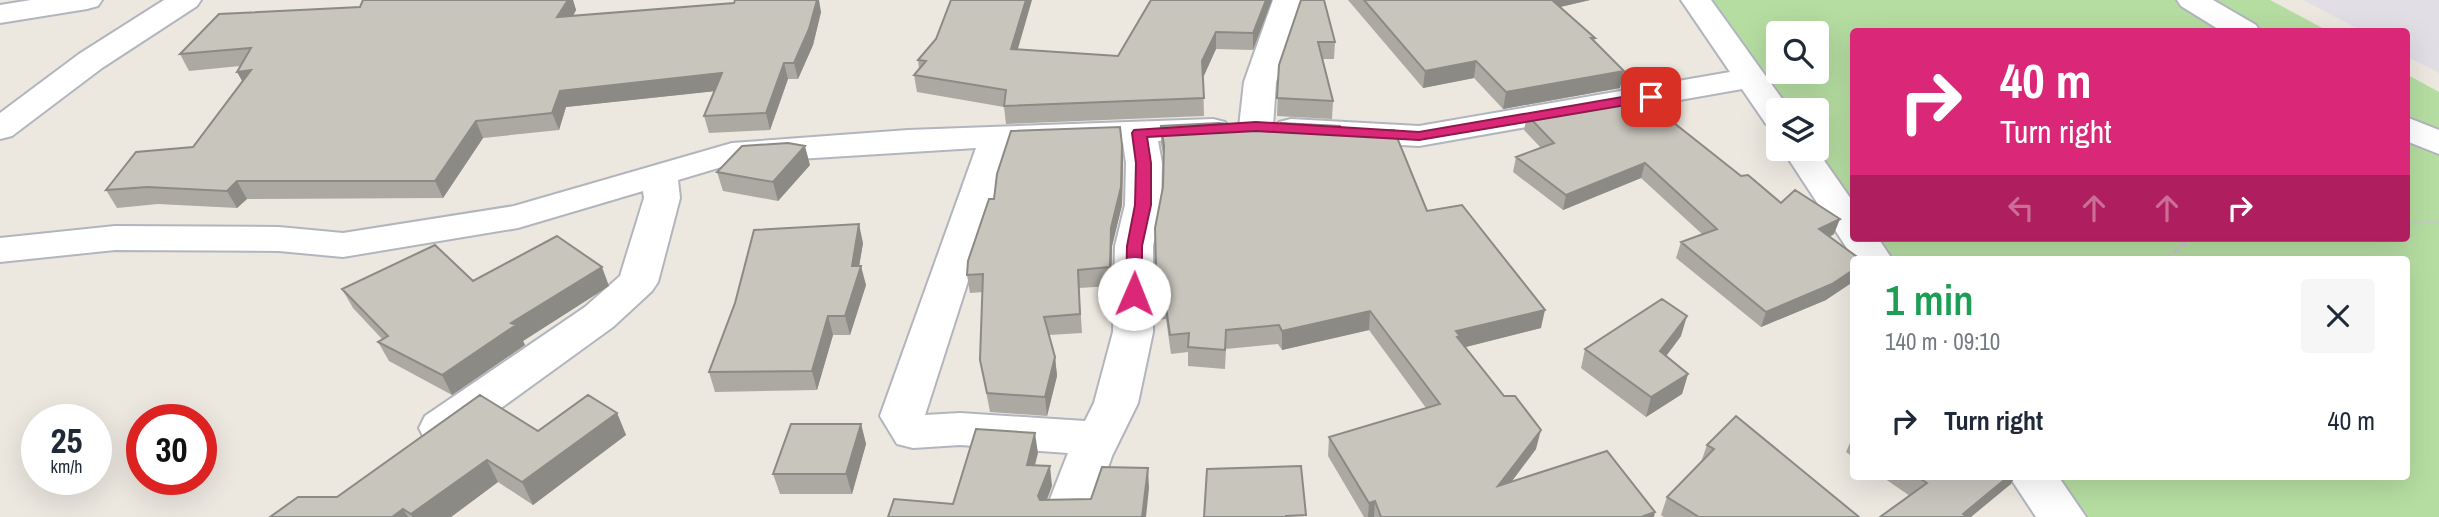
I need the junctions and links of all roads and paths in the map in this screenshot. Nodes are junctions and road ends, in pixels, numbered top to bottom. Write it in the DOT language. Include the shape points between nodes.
graph roads {
  1 [pos="87,0"];
  2 [pos="186,0"];
  3 [pos="1288,0"];
  4 [pos="1696,0"];
  5 [pos="2192,0"];
  6 [pos="0,14"];
  7 [pos="2238,28"];
  8 [pos="1752,78"];
  9 [pos="1766,99"];
  10 [pos="1256,127"];
  11 [pos="0,129"];
  12 [pos="2410,129"];
  13 [pos="1139,133"];
  14 [pos="997,138"];
  15 [pos="2439,144"];
  16 [pos="1807,161"];
  17 [pos="660,176"];
  18 [pos="2439,222"];
  19 [pos="2410,223"];
  20 [pos="1850,225"];
  21 [pos="2186,242"];
  22 [pos="0,250"];
  23 [pos="2169,256"];
  24 [pos="1098,438"];
  25 [pos="405,454"];
  26 [pos="2035,480"];
  27 [pos="1067,517"];
  28 [pos="2063,517"];
  1 -- 6 [label="street"];
  2 -- 11 [label="street" via="126,35"];
  3 -- 10 [label="street" via="1260,82"];
  4 -- 8 [label="street"];
  5 -- 7 [label="street"];
  8 -- 9 [label="street"];
  8 -- 10 [label="street" via="1419,136"];
  10 -- 13 [label="street"];
  12 -- 15 [label="street"];
  13 -- 14 [label="street"];
  13 -- 24 [label="street" via="1143,205 1135,246 1133,332 1116,402"];
  14 -- 17 [label="street" via="732,153"];
  14 -- 24 [label="street" via="902,416 913,432 960,429"];
  16 -- 20 [label="street"];
  17 -- 22 [label="street" via="518,217 343,245 279,239 116,238"];
  17 -- 25 [label="street" via="662,198 638,282 599,317"];
  18 -- 19 [label="path"];
  21 -- 23 [label="path"];
  24 -- 27 [label="street"];
  26 -- 28 [label="street"];
}
